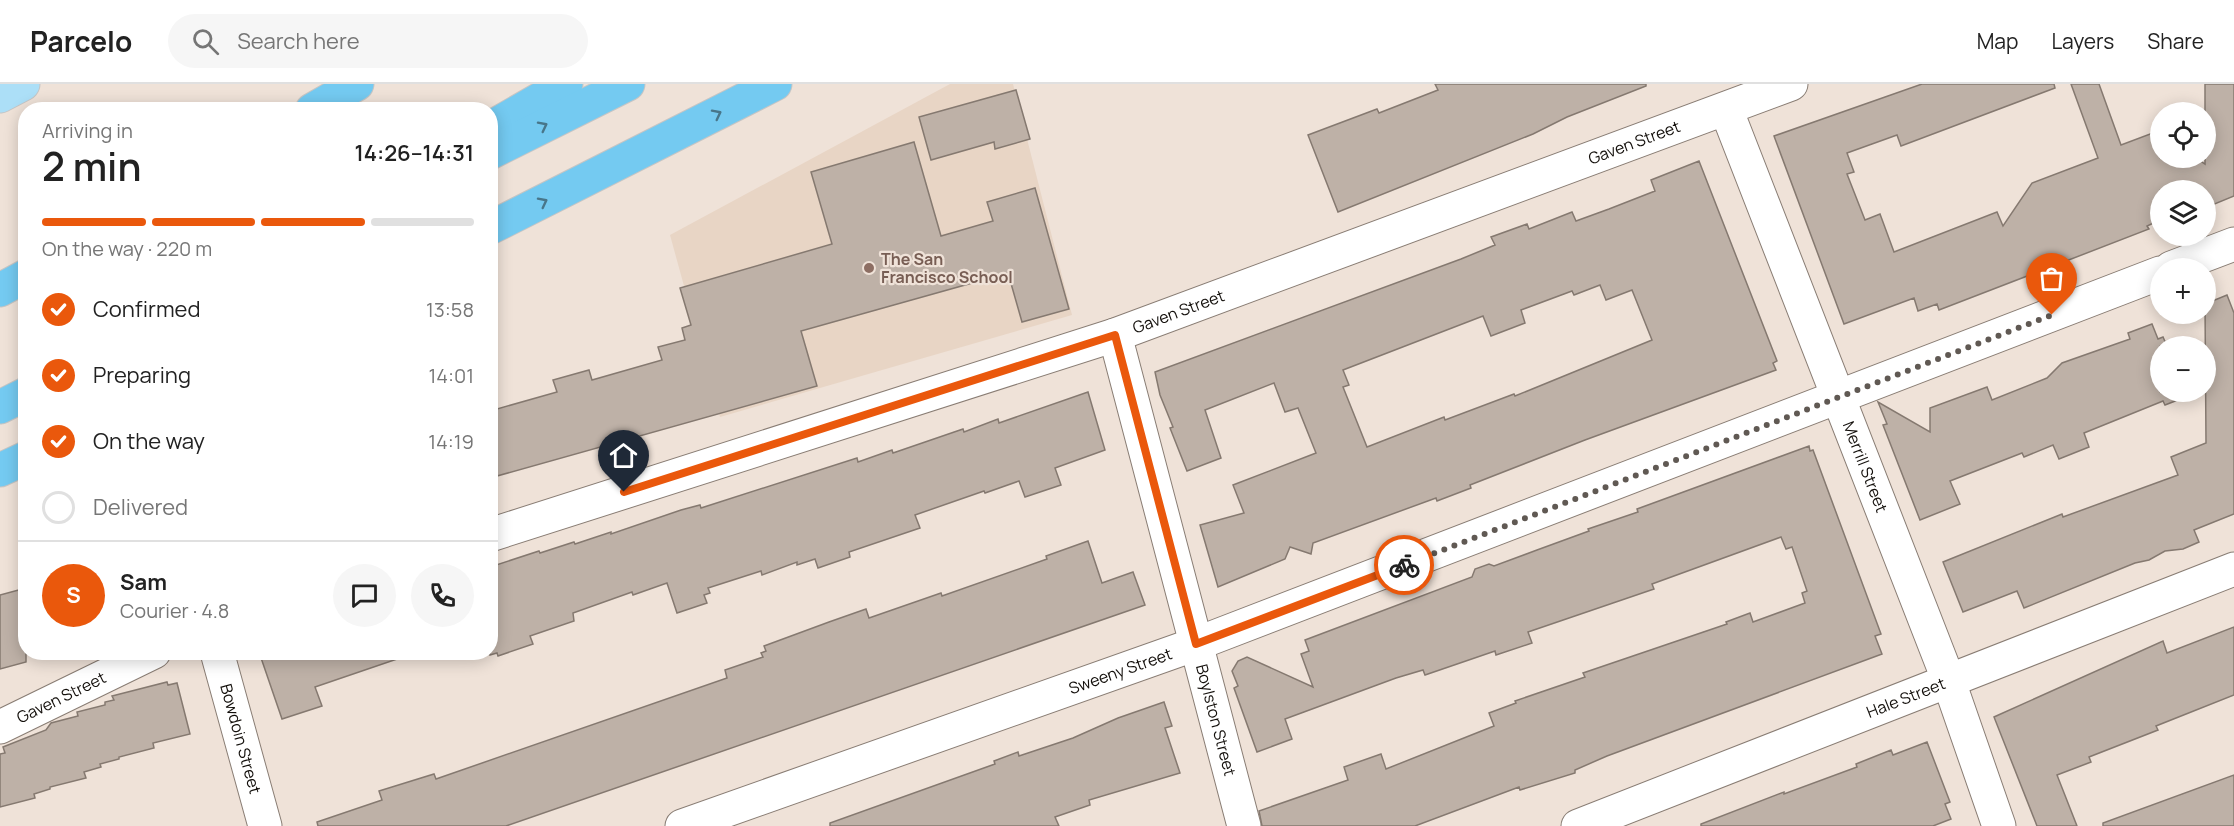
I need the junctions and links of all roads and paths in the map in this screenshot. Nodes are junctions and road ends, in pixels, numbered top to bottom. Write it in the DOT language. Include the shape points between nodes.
graph roads {
  1 [pos="23,84"];
  2 [pos="346,84"];
  3 [pos="357,84"];
  4 [pos="566,84"];
  5 [pos="628,84"];
  6 [pos="775,84"];
  7 [pos="1791,84"];
  8 [pos="0,96"];
  9 [pos="318,102"];
  10 [pos="326,102"];
  11 [pos="1726,109"];
  12 [pos="498,123"];
  13 [pos="498,149"];
  14 [pos="498,224"];
  15 [pos="2234,244"];
  16 [pos="2197,258"];
  17 [pos="2150,277"];
  18 [pos="18,280"];
  19 [pos="0,290"];
  20 [pos="1115,335"];
  21 [pos="18,398"];
  22 [pos="1837,399"];
  23 [pos="0,407"];
  24 [pos="18,462"];
  25 [pos="0,470"];
  26 [pos="498,532"];
  27 [pos="2234,569"];
  28 [pos="1196,644"];
  29 [pos="138,660"];
  30 [pos="220,660"];
  31 [pos="1948,679"];
  32 [pos="0,727"];
  33 [pos="265,826"];
  34 [pos="682,826"];
  35 [pos="1244,826"];
  36 [pos="1578,826"];
  37 [pos="1999,826"];
  1 -- 8 [label="main road"];
  2 -- 9 [label="highway"];
  3 -- 10 [label="highway"];
  4 -- 12 [label="highway"];
  13 -- 5 [label="highway, one-way"];
  14 -- 6 [label="highway, one-way"];
  7 -- 11 [label="street, Gaven Street"];
  11 -- 20 [label="street, Gaven Street"];
  11 -- 22 [label="street, Merrill Street"];
  15 -- 16 [label="street"];
  17 -- 22 [label="street, Sweeny Street"];
  18 -- 19 [label="highway"];
  20 -- 26 [label="street, Gaven Street"];
  20 -- 28 [label="street, Boylston Street"];
  21 -- 23 [label="highway"];
  22 -- 28 [label="street, Sweeny Street"];
  22 -- 31 [label="street, Merrill Street"];
  24 -- 25 [label="highway"];
  27 -- 31 [label="street, Hale Street"];
  28 -- 34 [label="street, Sweeny Street"];
  28 -- 35 [label="street, Boylston Street"];
  29 -- 32 [label="street, Gaven Street"];
  30 -- 33 [label="street, Bowdoin Street"];
  31 -- 36 [label="street, Hale Street"];
  31 -- 37 [label="street, Merrill Street"];
}
